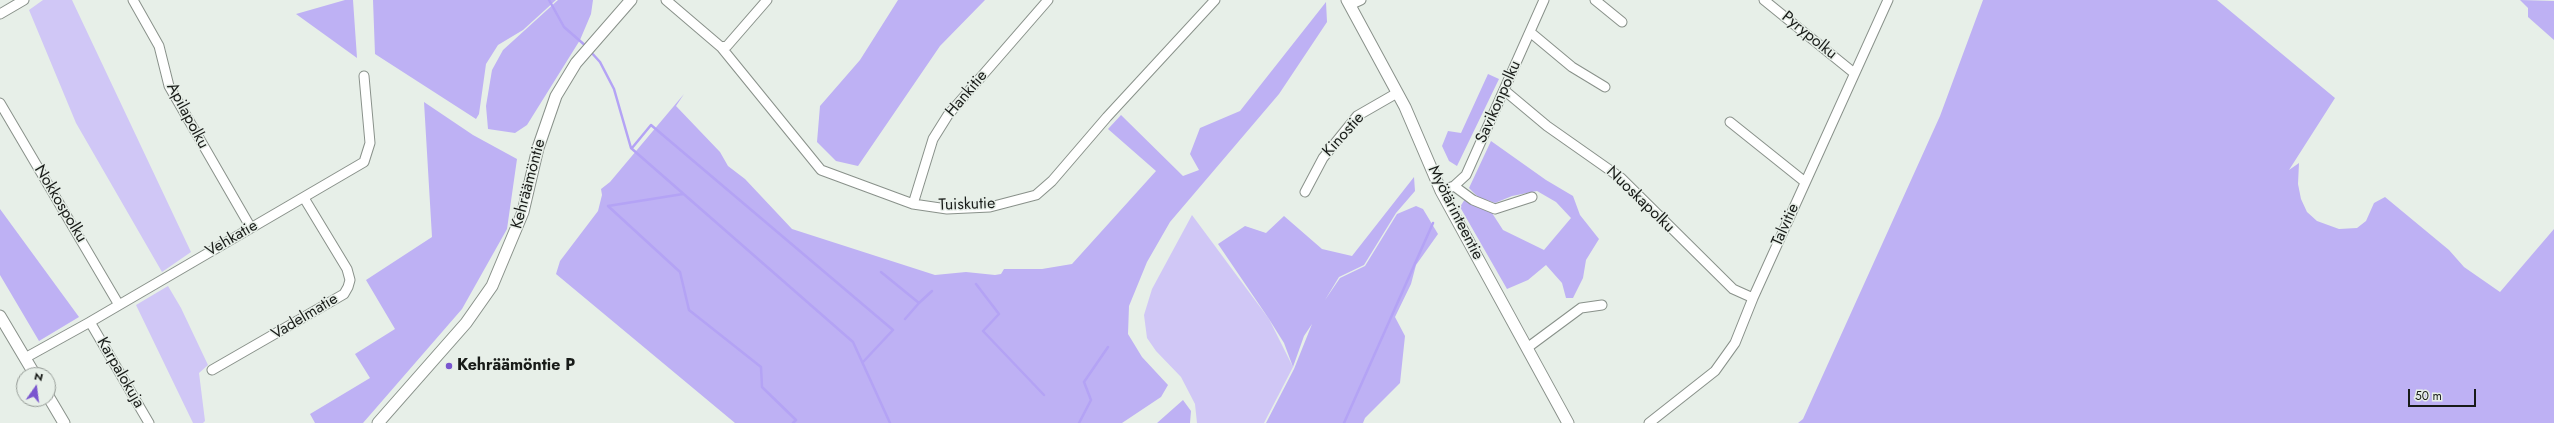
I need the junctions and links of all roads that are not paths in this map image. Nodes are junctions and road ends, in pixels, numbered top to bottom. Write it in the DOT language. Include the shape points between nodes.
graph roads {
  1 [pos="24,0"];
  2 [pos="133,0"];
  3 [pos="631,0"];
  4 [pos="666,0"];
  5 [pos="767,0"];
  6 [pos="1048,0"];
  7 [pos="1215,0"];
  8 [pos="1361,0"];
  9 [pos="1544,0"];
  10 [pos="1595,0"];
  11 [pos="1764,0"];
  12 [pos="1888,0"];
  13 [pos="10,3"];
  14 [pos="1349,3"];
  15 [pos="0,14"];
  16 [pos="1622,22"];
  17 [pos="1530,32"];
  18 [pos="721,47"];
  19 [pos="1854,73"];
  20 [pos="364,76"];
  21 [pos="1605,87"];
  22 [pos="1504,90"];
  23 [pos="1397,93"];
  24 [pos="0,103"];
  25 [pos="1730,122"];
  26 [pos="1805,182"];
  27 [pos="1454,186"];
  28 [pos="1441,191"];
  29 [pos="1306,192"];
  30 [pos="1532,197"];
  31 [pos="304,198"];
  32 [pos="913,204"];
  33 [pos="251,228"];
  34 [pos="1753,298"];
  35 [pos="120,305"];
  36 [pos="1602,305"];
  37 [pos="0,316"];
  38 [pos="90,322"];
  39 [pos="1527,348"];
  40 [pos="25,358"];
  41 [pos="31,367"];
  42 [pos="212,370"];
  43 [pos="55,407"];
  44 [pos="64,423"];
  45 [pos="149,423"];
  46 [pos="378,423"];
  47 [pos="1568,423"];
  48 [pos="1649,423"];
  1 -- 13 [label="street"];
  2 -- 33 [label="street, Apilapolku" via="159,46 168,86"];
  3 -- 46 [label="street, Kehräämöntie" via="580,58 556,96 538,148 524,212 492,286 466,323"];
  4 -- 18 [label="street, Tuiskutie"];
  5 -- 18 [label="street" via="727,46"];
  6 -- 32 [label="street, Hankitie" via="948,115 933,139"];
  7 -- 32 [label="street, Tuiskutie" via="1052,181 1036,195 990,206 947,209"];
  8 -- 14 [label="street"];
  9 -- 17 [label="street, Savikonpolku"];
  10 -- 16 [label="street"];
  11 -- 19 [label="street, Pyrypolku"];
  12 -- 19 [label="street, Talvitie"];
  13 -- 15 [label="street"];
  14 -- 23 [label="street, Myötärinteentie"];
  17 -- 21 [label="street" via="1572,67"];
  17 -- 22 [label="street, Savikonpolku"];
  18 -- 32 [label="street, Tuiskutie" via="820,170"];
  19 -- 26 [label="street, Talvitie"];
  20 -- 31 [label="street, Vehkatie" via="370,142 364,162"];
  22 -- 27 [label="street, Savikonpolku" via="1466,176"];
  22 -- 34 [label="street, Nuoskapolku" via="1547,126 1615,173 1733,289"];
  23 -- 28 [label="street, Myötärinteentie"];
  23 -- 29 [label="street, Kinostie" via="1357,116 1323,158"];
  24 -- 35 [label="street, Nokkospolku"];
  25 -- 26 [label="street"];
  26 -- 34 [label="street, Talvitie"];
  27 -- 28 [label="street, Savikonpolku"];
  27 -- 30 [label="street" via="1473,200 1495,209"];
  28 -- 39 [label="street, Myötärinteentie"];
  31 -- 33 [label="street, Vehkatie"];
  31 -- 42 [label="street, Vadelmatie" via="347,269 350,280 348,287 344,294"];
  33 -- 35 [label="street, Vehkatie"];
  34 -- 48 [label="street, Talvitie" via="1735,343 1715,371"];
  35 -- 38 [label="street, Vehkatie"];
  36 -- 39 [label="street" via="1581,308"];
  37 -- 40 [label="street"];
  38 -- 40 [label="street, Vehkatie"];
  38 -- 45 [label="street, Karpalokuja"];
  39 -- 47 [label="street, Myötärinteentie"];
  40 -- 41 [label="street"];
  43 -- 44 [label="street"];
}
